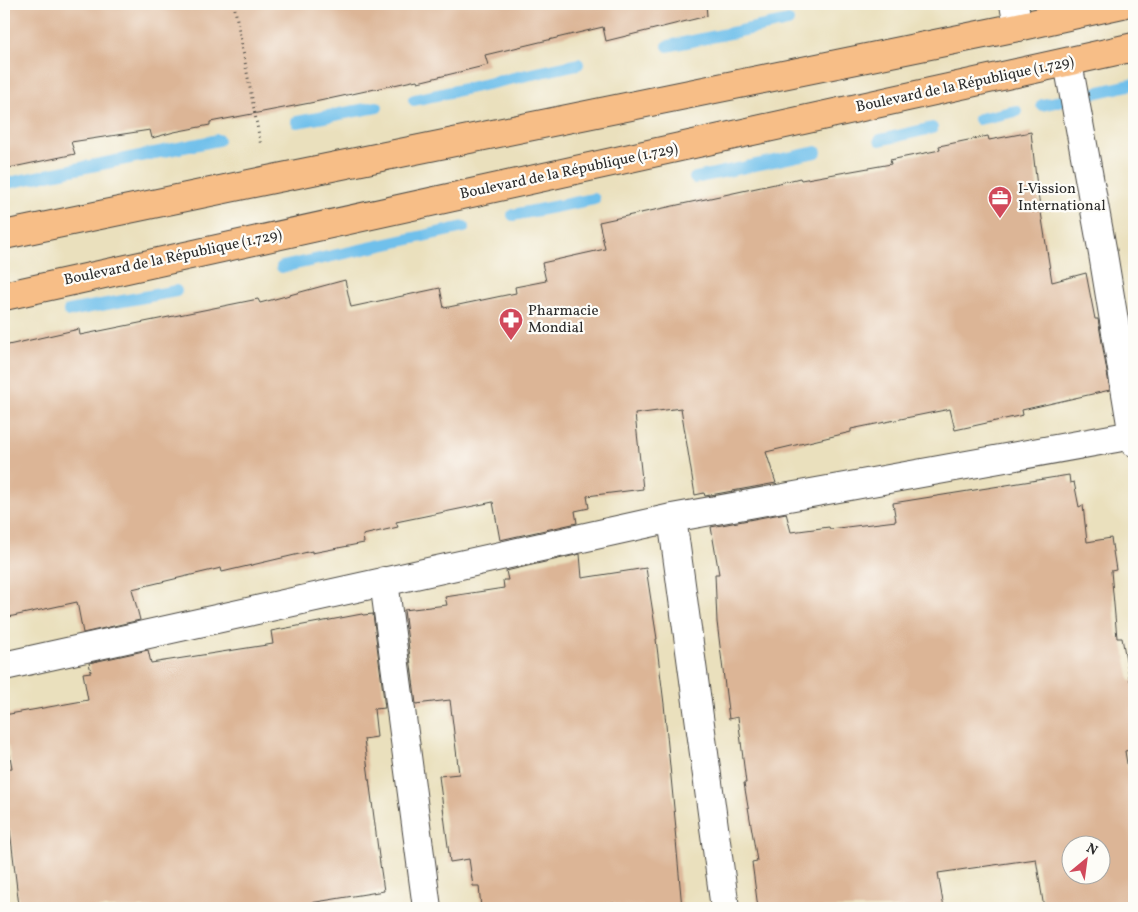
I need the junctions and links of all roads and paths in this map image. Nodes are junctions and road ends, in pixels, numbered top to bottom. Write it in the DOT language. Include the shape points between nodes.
graph roads {
  1 [pos="234,4"];
  2 [pos="1122,4"];
  3 [pos="1016,15"];
  4 [pos="1134,48"];
  5 [pos="1068,63"];
  6 [pos="268,180"];
  7 [pos="4,235"];
  8 [pos="4,296"];
  9 [pos="1134,439"];
  10 [pos="672,518"];
  11 [pos="384,581"];
  12 [pos="4,666"];
  13 [pos="427,908"];
  14 [pos="725,908"];
  1 -- 6 [label="path"];
  2 -- 3 [label="main road"];
  3 -- 6 [label="main road"];
  4 -- 5 [label="main road, Boulevard de la République (1.729)"];
  5 -- 8 [label="main road, Boulevard de la République (1.729)"];
  5 -- 9 [label="street"];
  6 -- 7 [label="main road"];
  9 -- 10 [label="street"];
  10 -- 11 [label="street"];
  10 -- 14 [label="street"];
  11 -- 12 [label="street"];
  11 -- 13 [label="street"];
}
